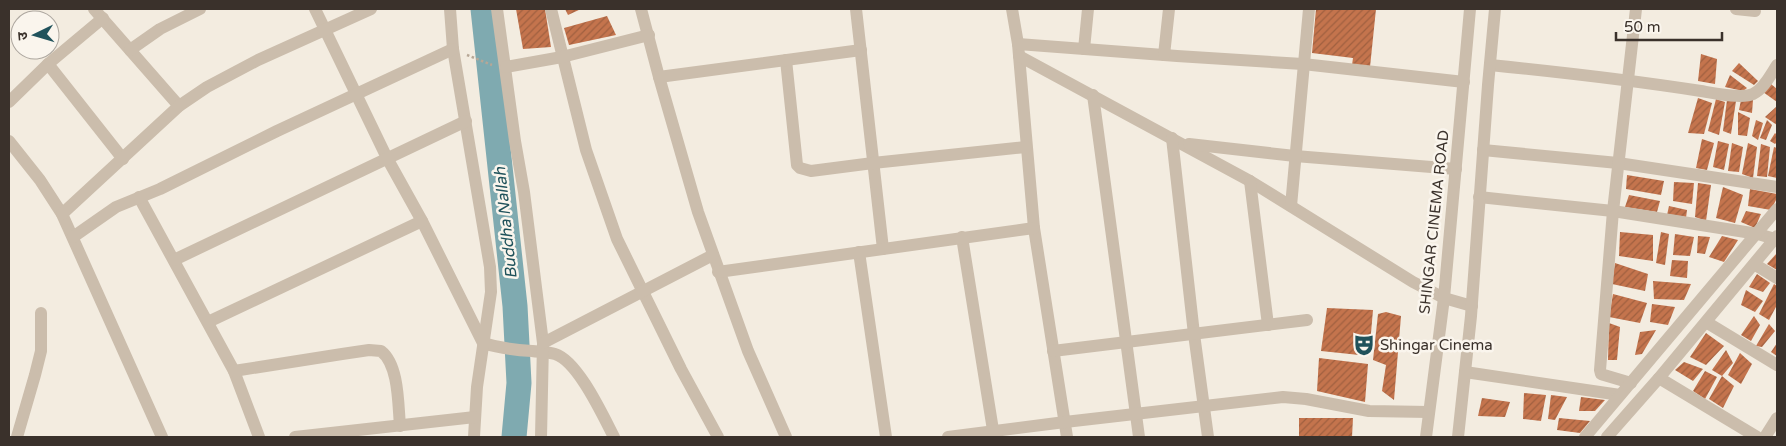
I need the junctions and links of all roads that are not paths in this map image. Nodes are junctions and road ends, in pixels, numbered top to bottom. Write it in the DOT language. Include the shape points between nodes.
graph roads {
  1 [pos="200,9"];
  2 [pos="315,9"];
  3 [pos="371,9"];
  4 [pos="450,9"];
  5 [pos="497,9"];
  6 [pos="551,9"];
  7 [pos="641,9"];
  8 [pos="856,9"];
  9 [pos="1012,9"];
  10 [pos="1088,9"];
  11 [pos="1169,9"];
  12 [pos="1309,9"];
  13 [pos="1470,9"];
  14 [pos="1495,9"];
  15 [pos="1636,9"];
  16 [pos="1736,9"];
  17 [pos="1755,11"];
  18 [pos="99,13"];
  19 [pos="325,29"];
  20 [pos="648,35"];
  21 [pos="453,49"];
  22 [pos="1084,49"];
  23 [pos="130,50"];
  24 [pos="861,50"];
  25 [pos="1019,50"];
  26 [pos="1164,55"];
  27 [pos="562,57"];
  28 [pos="786,60"];
  29 [pos="48,64"];
  30 [pos="1303,64"];
  31 [pos="1490,65"];
  32 [pos="1777,65"];
  33 [pos="501,67"];
  34 [pos="659,77"];
  35 [pos="1627,79"];
  36 [pos="1464,82"];
  37 [pos="357,94"];
  38 [pos="1093,95"];
  39 [pos="9,102"];
  40 [pos="179,106"];
  41 [pos="466,121"];
  42 [pos="9,141"];
  43 [pos="1176,141"];
  44 [pos="1026,148"];
  45 [pos="1483,150"];
  46 [pos="1295,156"];
  47 [pos="387,158"];
  48 [pos="122,159"];
  49 [pos="873,162"];
  50 [pos="1618,163"];
  51 [pos="1456,169"];
  52 [pos="1250,181"];
  53 [pos="1777,187"];
  54 [pos="139,197"];
  55 [pos="1480,197"];
  56 [pos="1291,206"];
  57 [pos="1777,209"];
  58 [pos="1613,211"];
  59 [pos="62,214"];
  60 [pos="422,221"];
  61 [pos="1034,228"];
  62 [pos="1769,236"];
  63 [pos="73,237"];
  64 [pos="962,237"];
  65 [pos="883,249"];
  66 [pos="859,252"];
  67 [pos="713,255"];
  68 [pos="174,260"];
  69 [pos="1754,264"];
  70 [pos="718,272"];
  71 [pos="1777,278"];
  72 [pos="642,291"];
  73 [pos="1444,298"];
  74 [pos="1472,306"];
  75 [pos="41,313"];
  76 [pos="1307,320"];
  77 [pos="208,322"];
  78 [pos="1706,322"];
  79 [pos="1268,325"];
  80 [pos="1194,334"];
  81 [pos="1126,342"];
  82 [pos="483,343"];
  83 [pos="541,349"];
  84 [pos="1053,351"];
  85 [pos="1777,365"];
  86 [pos="234,371"];
  87 [pos="1465,372"];
  88 [pos="1659,378"];
  89 [pos="1631,383"];
  90 [pos="1620,395"];
  91 [pos="1204,406"];
  92 [pos="1429,412"];
  93 [pos="1136,414"];
  94 [pos="475,417"];
  95 [pos="1777,418"];
  96 [pos="1065,422"];
  97 [pos="400,426"];
  98 [pos="993,430"];
  99 [pos="369,433"];
  100 [pos="1610,436"];
  101 [pos="17,437"];
  102 [pos="162,437"];
  103 [pos="259,437"];
  104 [pos="294,437"];
  105 [pos="474,437"];
  106 [pos="541,437"];
  107 [pos="614,437"];
  108 [pos="718,437"];
  109 [pos="786,437"];
  110 [pos="886,437"];
  111 [pos="948,437"];
  112 [pos="1067,437"];
  113 [pos="1139,437"];
  114 [pos="1208,437"];
  115 [pos="1426,437"];
  116 [pos="1458,437"];
  117 [pos="1586,437"];
  118 [pos="1757,437"];
  119 [pos="1765,437"];
  1 -- 23 [label="street" via="160,29"];
  2 -- 19 [label="street"];
  3 -- 19 [label="street"];
  4 -- 21 [label="street"];
  5 -- 33 [label="street"];
  6 -- 27 [label="street"];
  7 -- 20 [label="street"];
  8 -- 24 [label="street"];
  9 -- 25 [label="street"];
  10 -- 22 [label="street"];
  11 -- 26 [label="street"];
  12 -- 30 [label="street"];
  13 -- 36 [label="street, SHINGAR CINEMA ROAD"];
  14 -- 31 [label="street"];
  15 -- 35 [label="street"];
  16 -- 17 [label="street"];
  18 -- 23 [label="street"];
  18 -- 29 [label="street"];
  19 -- 37 [label="street"];
  19 -- 40 [label="street" via="230,74"];
  20 -- 27 [label="street"];
  20 -- 34 [label="street"];
  21 -- 37 [label="street"];
  21 -- 41 [label="street"];
  22 -- 25 [label="street"];
  22 -- 26 [label="street"];
  23 -- 40 [label="street"];
  24 -- 28 [label="street"];
  24 -- 49 [label="street"];
  25 -- 38 [label="street"];
  25 -- 44 [label="street"];
  26 -- 30 [label="street"];
  27 -- 33 [label="street"];
  27 -- 72 [label="street" via="599,192"];
  28 -- 34 [label="street"];
  28 -- 49 [label="street" via="797,165 811,171"];
  29 -- 39 [label="street"];
  29 -- 48 [label="street"];
  30 -- 36 [label="street"];
  30 -- 46 [label="street"];
  31 -- 35 [label="street"];
  31 -- 45 [label="street"];
  32 -- 35 [label="street" via="1761,87 1749,95 1720,94"];
  33 -- 83 [label="street" via="524,192"];
  34 -- 67 [label="street"];
  35 -- 50 [label="street"];
  36 -- 51 [label="street, SHINGAR CINEMA ROAD"];
  37 -- 47 [label="street"];
  37 -- 54 [label="street"];
  38 -- 43 [label="street"];
  38 -- 81 [label="street"];
  40 -- 48 [label="street"];
  41 -- 47 [label="street"];
  41 -- 82 [label="street" via="490,266 491,292"];
  42 -- 59 [label="street"];
  43 -- 46 [label="street"];
  43 -- 52 [label="street"];
  43 -- 80 [label="street"];
  44 -- 49 [label="street"];
  44 -- 61 [label="street"];
  45 -- 50 [label="street"];
  45 -- 55 [label="street"];
  46 -- 51 [label="street"];
  46 -- 56 [label="street"];
  47 -- 60 [label="street"];
  47 -- 68 [label="street"];
  48 -- 59 [label="street"];
  49 -- 65 [label="street"];
  50 -- 53 [label="street"];
  50 -- 58 [label="street"];
  51 -- 73 [label="street, SHINGAR CINEMA ROAD"];
  52 -- 56 [label="street"];
  52 -- 79 [label="street"];
  54 -- 63 [label="street" via="116,207"];
  54 -- 68 [label="street"];
  55 -- 58 [label="street"];
  55 -- 74 [label="street"];
  56 -- 73 [label="street"];
  57 -- 62 [label="street"];
  58 -- 62 [label="street"];
  58 -- 89 [label="street" via="1600,370 1609,378"];
  59 -- 63 [label="street"];
  60 -- 77 [label="street"];
  60 -- 82 [label="street"];
  61 -- 64 [label="street"];
  61 -- 84 [label="street"];
  62 -- 69 [label="street"];
  62 -- 89 [label="street"];
  63 -- 102 [label="street"];
  64 -- 65 [label="street"];
  64 -- 98 [label="street"];
  65 -- 66 [label="street"];
  66 -- 70 [label="street"];
  66 -- 110 [label="street"];
  67 -- 70 [label="street"];
  67 -- 72 [label="street"];
  68 -- 77 [label="street"];
  69 -- 71 [label="street"];
  69 -- 78 [label="street"];
  70 -- 109 [label="street"];
  72 -- 83 [label="street"];
  72 -- 108 [label="street"];
  73 -- 74 [label="street"];
  73 -- 92 [label="street, SHINGAR CINEMA ROAD"];
  74 -- 87 [label="street"];
  75 -- 101 [label="street" via="41,351"];
  76 -- 79 [label="street"];
  77 -- 86 [label="street"];
  78 -- 85 [label="street"];
  78 -- 88 [label="street"];
  79 -- 80 [label="street"];
  80 -- 81 [label="street"];
  80 -- 91 [label="street"];
  81 -- 84 [label="street"];
  81 -- 93 [label="street"];
  82 -- 83 [label="street" via="500,348"];
  82 -- 94 [label="street"];
  83 -- 106 [label="street"];
  83 -- 107 [label="street" via="556,354 574,369"];
  84 -- 96 [label="street"];
  86 -- 97 [label="street" via="369,350 381,351 390,362 396,381"];
  86 -- 103 [label="street"];
  87 -- 90 [label="street"];
  87 -- 116 [label="street"];
  88 -- 100 [label="street"];
  88 -- 118 [label="street"];
  89 -- 90 [label="street"];
  90 -- 117 [label="street"];
  91 -- 92 [label="street" via="1283,397 1369,411"];
  91 -- 93 [label="street"];
  91 -- 114 [label="street"];
  92 -- 115 [label="street, SHINGAR CINEMA ROAD"];
  93 -- 96 [label="street"];
  93 -- 113 [label="street"];
  94 -- 97 [label="street"];
  94 -- 105 [label="street"];
  95 -- 119 [label="street"];
  96 -- 98 [label="street"];
  96 -- 112 [label="street"];
  97 -- 99 [label="street"];
  98 -- 111 [label="street"];
  99 -- 104 [label="street"];
}
